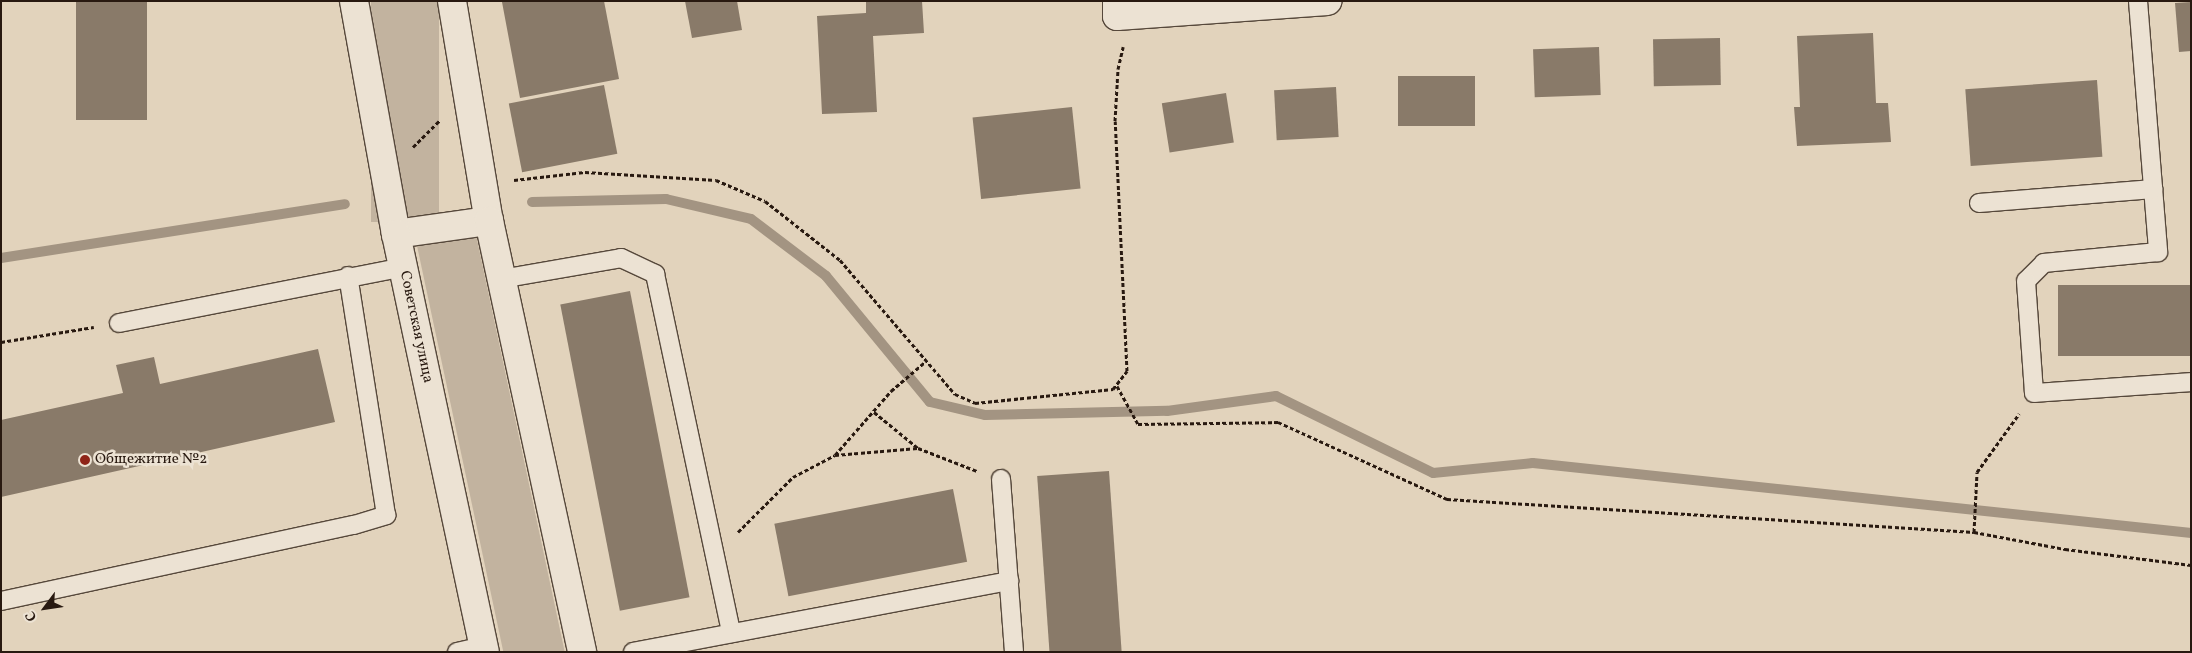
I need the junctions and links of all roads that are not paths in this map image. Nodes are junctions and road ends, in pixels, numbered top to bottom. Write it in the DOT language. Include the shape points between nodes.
graph roads {
  1 [pos="354,1"];
  2 [pos="452,1"];
  3 [pos="1327,1"];
  4 [pos="2138,1"];
  5 [pos="1124,8"];
  6 [pos="2153,189"];
  7 [pos="1980,203"];
  8 [pos="488,221"];
  9 [pos="396,234"];
  10 [pos="404,267"];
  11 [pos="348,276"];
  12 [pos="501,279"];
  13 [pos="119,323"];
  14 [pos="2191,382"];
  15 [pos="1001,479"];
  16 [pos="1008,580"];
  17 [pos="1,601"];
  18 [pos="731,633"];
  19 [pos="484,649"];
  20 [pos="457,652"];
  21 [pos="582,652"];
  22 [pos="633,652"];
  23 [pos="1014,652"];
  1 -- 9 [label="main road, Советская улица"];
  2 -- 8 [label="main road"];
  3 -- 5 [label="main road"];
  4 -- 6 [label="lane"];
  6 -- 7 [label="lane"];
  6 -- 14 [label="lane" via="2158,252 2044,263 2026,282 2034,393"];
  8 -- 9 [label="main road"];
  8 -- 12 [label="main road"];
  9 -- 10 [label="main road, Советская улица"];
  10 -- 11 [label="lane"];
  10 -- 19 [label="main road, Советская улица"];
  11 -- 13 [label="lane"];
  11 -- 17 [label="lane" via="386,515 354,525"];
  12 -- 18 [label="lane" via="621,258 655,274"];
  12 -- 21 [label="main road"];
  15 -- 16 [label="lane"];
  16 -- 18 [label="lane"];
  16 -- 23 [label="lane"];
  18 -- 22 [label="lane"];
  19 -- 20 [label="lane"];
}
